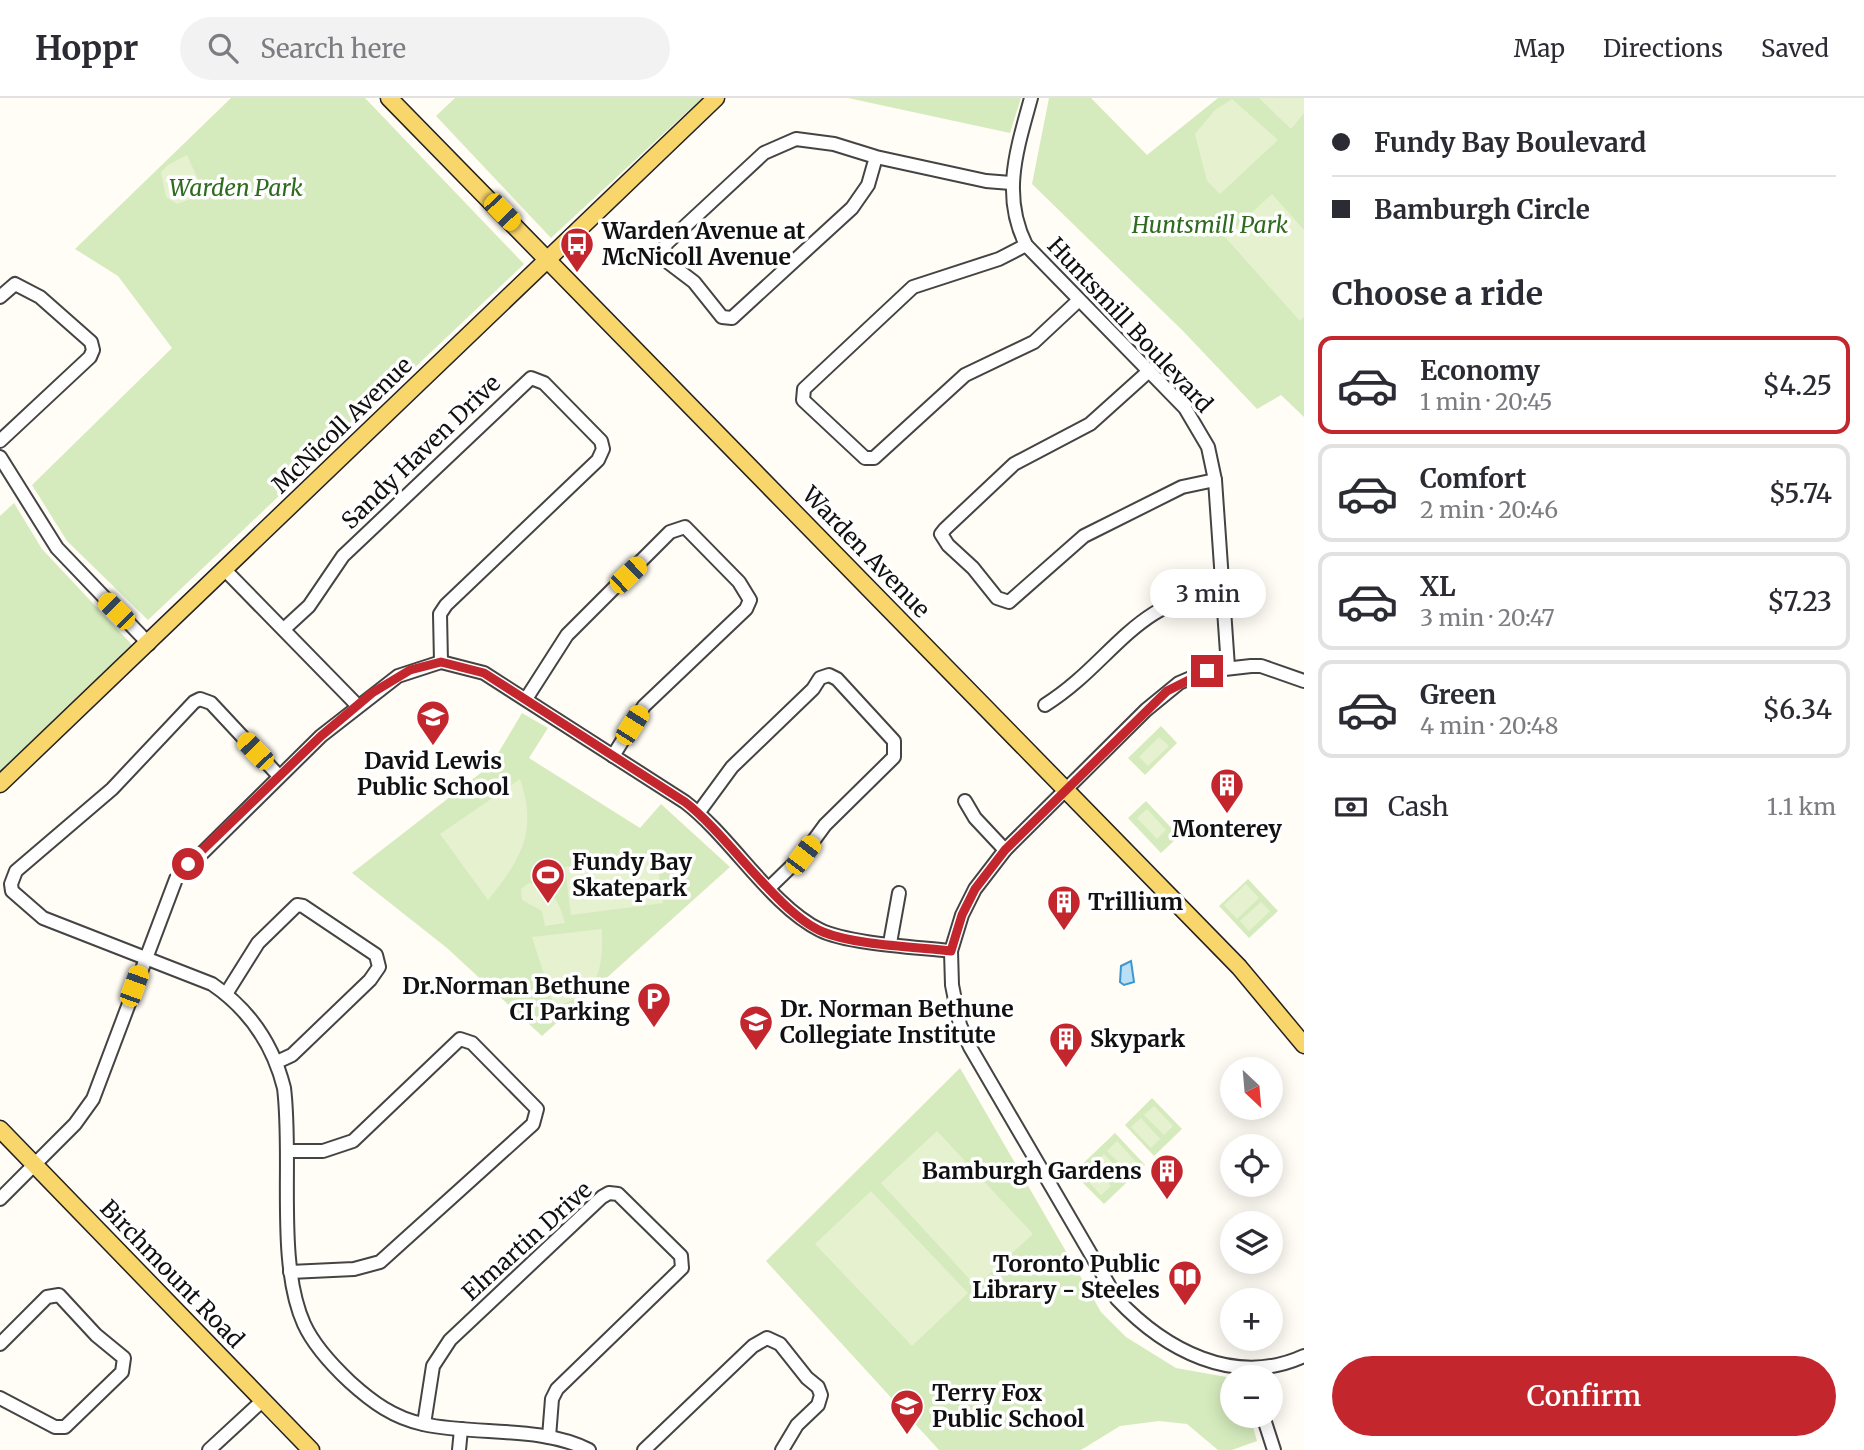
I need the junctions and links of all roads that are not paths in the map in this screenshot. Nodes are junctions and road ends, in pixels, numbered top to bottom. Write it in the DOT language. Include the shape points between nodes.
graph roads {
  1 [pos="389,98"];
  2 [pos="716,98"];
  3 [pos="1031,98"];
  4 [pos="876,157"];
  5 [pos="1011,183"];
  6 [pos="1026,245"];
  7 [pos="546,258"];
  8 [pos="0,297"];
  9 [pos="1079,300"];
  10 [pos="1150,371"];
  11 [pos="0,441"];
  12 [pos="0,457"];
  13 [pos="1215,480"];
  14 [pos="225,570"];
  15 [pos="1222,591"];
  16 [pos="284,629"];
  17 [pos="149,644"];
  18 [pos="441,662"];
  19 [pos="1228,667"];
  20 [pos="1304,681"];
  21 [pos="526,699"];
  22 [pos="357,705"];
  23 [pos="1045,705"];
  24 [pos="613,755"];
  25 [pos="279,776"];
  26 [pos="0,784"];
  27 [pos="1067,789"];
  28 [pos="965,801"];
  29 [pos="699,812"];
  30 [pos="1005,850"];
  31 [pos="770,887"];
  32 [pos="899,893"];
  33 [pos="890,943"];
  34 [pos="951,951"];
  35 [pos="145,957"];
  36 [pos="226,994"];
  37 [pos="1304,1045"];
  38 [pos="277,1062"];
  39 [pos="0,1129"];
  40 [pos="289,1151"];
  41 [pos="34,1165"];
  42 [pos="0,1199"];
  43 [pos="290,1272"];
  44 [pos="0,1344"];
  45 [pos="1304,1356"];
  46 [pos="1222,1365"];
  47 [pos="1278,1365"];
  48 [pos="0,1398"];
  49 [pos="262,1401"];
  50 [pos="424,1424"];
  51 [pos="1266,1428"];
  52 [pos="461,1429"];
  53 [pos="549,1437"];
  54 [pos="209,1450"];
  55 [pos="311,1450"];
  56 [pos="459,1450"];
  57 [pos="589,1450"];
  58 [pos="644,1450"];
  59 [pos="782,1450"];
  60 [pos="1274,1450"];
  1 -- 7 [label="main road, Warden Avenue"];
  2 -- 7 [label="main road, McNicoll Avenue"];
  3 -- 5 [label="street, Huntsmill Boulevard"];
  4 -- 4 [label="street" via="807,139 769,149 667,243 663,250 666,259 694,282 722,317 732,317 852,208 868,186"];
  4 -- 5 [label="street"];
  5 -- 6 [label="street, Huntsmill Boulevard" via="1015,216"];
  6 -- 9 [label="street, Huntsmill Boulevard"];
  6 -- 9 [label="street" via="999,259 913,287 804,389 803,400 865,458 874,458 965,375 1034,342"];
  7 -- 14 [label="main road, McNicoll Avenue"];
  7 -- 27 [label="main road, Warden Avenue"];
  8 -- 11 [label="street" via="15,284 30,289 90,342 93,350"];
  9 -- 10 [label="street, Huntsmill Boulevard"];
  10 -- 13 [label="street, Huntsmill Boulevard" via="1201,432"];
  10 -- 13 [label="street" via="1108,412 1014,464 945,529 942,534 948,545 997,597 1009,602 1084,536 1182,487"];
  12 -- 17 [label="street" via="57,548"];
  13 -- 15 [label="street, Huntsmill Boulevard"];
  14 -- 16 [label="street"];
  14 -- 17 [label="main road, McNicoll Avenue"];
  15 -- 19 [label="street, Huntsmill Boulevard"];
  15 -- 23 [label="street" via="1183,597 1140,620 1069,690"];
  16 -- 18 [label="street, Sandy Haven Drive" via="309,606 343,556 531,378 544,383 601,441 603,449 588,470 446,605 440,614"];
  16 -- 22 [label="street"];
  17 -- 26 [label="main road, McNicoll Avenue"];
  18 -- 21 [label="street" via="484,673"];
  18 -- 22 [label="street" via="398,676"];
  19 -- 20 [label="street" via="1261,666"];
  19 -- 27 [label="street" via="1201,673 1167,691"];
  21 -- 24 [label="street"];
  21 -- 24 [label="street" via="576,624 670,532 685,527 739,582 750,600 746,609 644,706"];
  22 -- 25 [label="street"];
  24 -- 29 [label="street"];
  25 -- 35 [label="street" via="176,879"];
  25 -- 35 [label="street" via="211,703 201,699 112,789 12,877 16,896 43,918"];
  27 -- 30 [label="street"];
  27 -- 37 [label="main road, Warden Avenue" via="1239,967"];
  28 -- 30 [label="street"];
  29 -- 31 [label="street"];
  29 -- 31 [label="street" via="732,767 820,678 830,675 837,679 894,741 894,757"];
  30 -- 34 [label="street" via="975,889"];
  31 -- 33 [label="street" via="800,918 822,932"];
  32 -- 33 [label="street"];
  33 -- 34 [label="street"];
  34 -- 46 [label="street" via="954,1000 970,1047 1117,1299 1142,1326 1201,1360"];
  35 -- 36 [label="street" via="197,976"];
  35 -- 41 [label="street" via="93,1099 75,1125"];
  36 -- 38 [label="street" via="257,1026"];
  36 -- 38 [label="street" via="258,943 298,905 376,955 379,967 370,980 292,1055"];
  38 -- 40 [label="street"];
  39 -- 41 [label="main road, Birchmount Road"];
  40 -- 43 [label="street"];
  40 -- 43 [label="street" via="323,1151 353,1141 460,1039 472,1044 537,1109 533,1124 380,1262 355,1269"];
  41 -- 42 [label="street"];
  41 -- 49 [label="main road, Birchmount Road"];
  43 -- 50 [label="street" via="303,1322 332,1364 377,1405"];
  44 -- 48 [label="street" via="47,1297 59,1295 126,1364 65,1427 55,1427"];
  45 -- 47 [label="street"];
  49 -- 54 [label="street"];
  49 -- 55 [label="main road, Birchmount Road"];
  50 -- 52 [label="street"];
  50 -- 53 [label="street, Elmartin Drive" via="433,1366 450,1340 603,1197 618,1194 681,1256 682,1268 557,1389"];
  51 -- 60 [label="street"];
  52 -- 53 [label="street"];
  52 -- 56 [label="street"];
  53 -- 57 [label="street"];
  58 -- 59 [label="street" via="753,1346 767,1338 780,1344 821,1395"];
}
